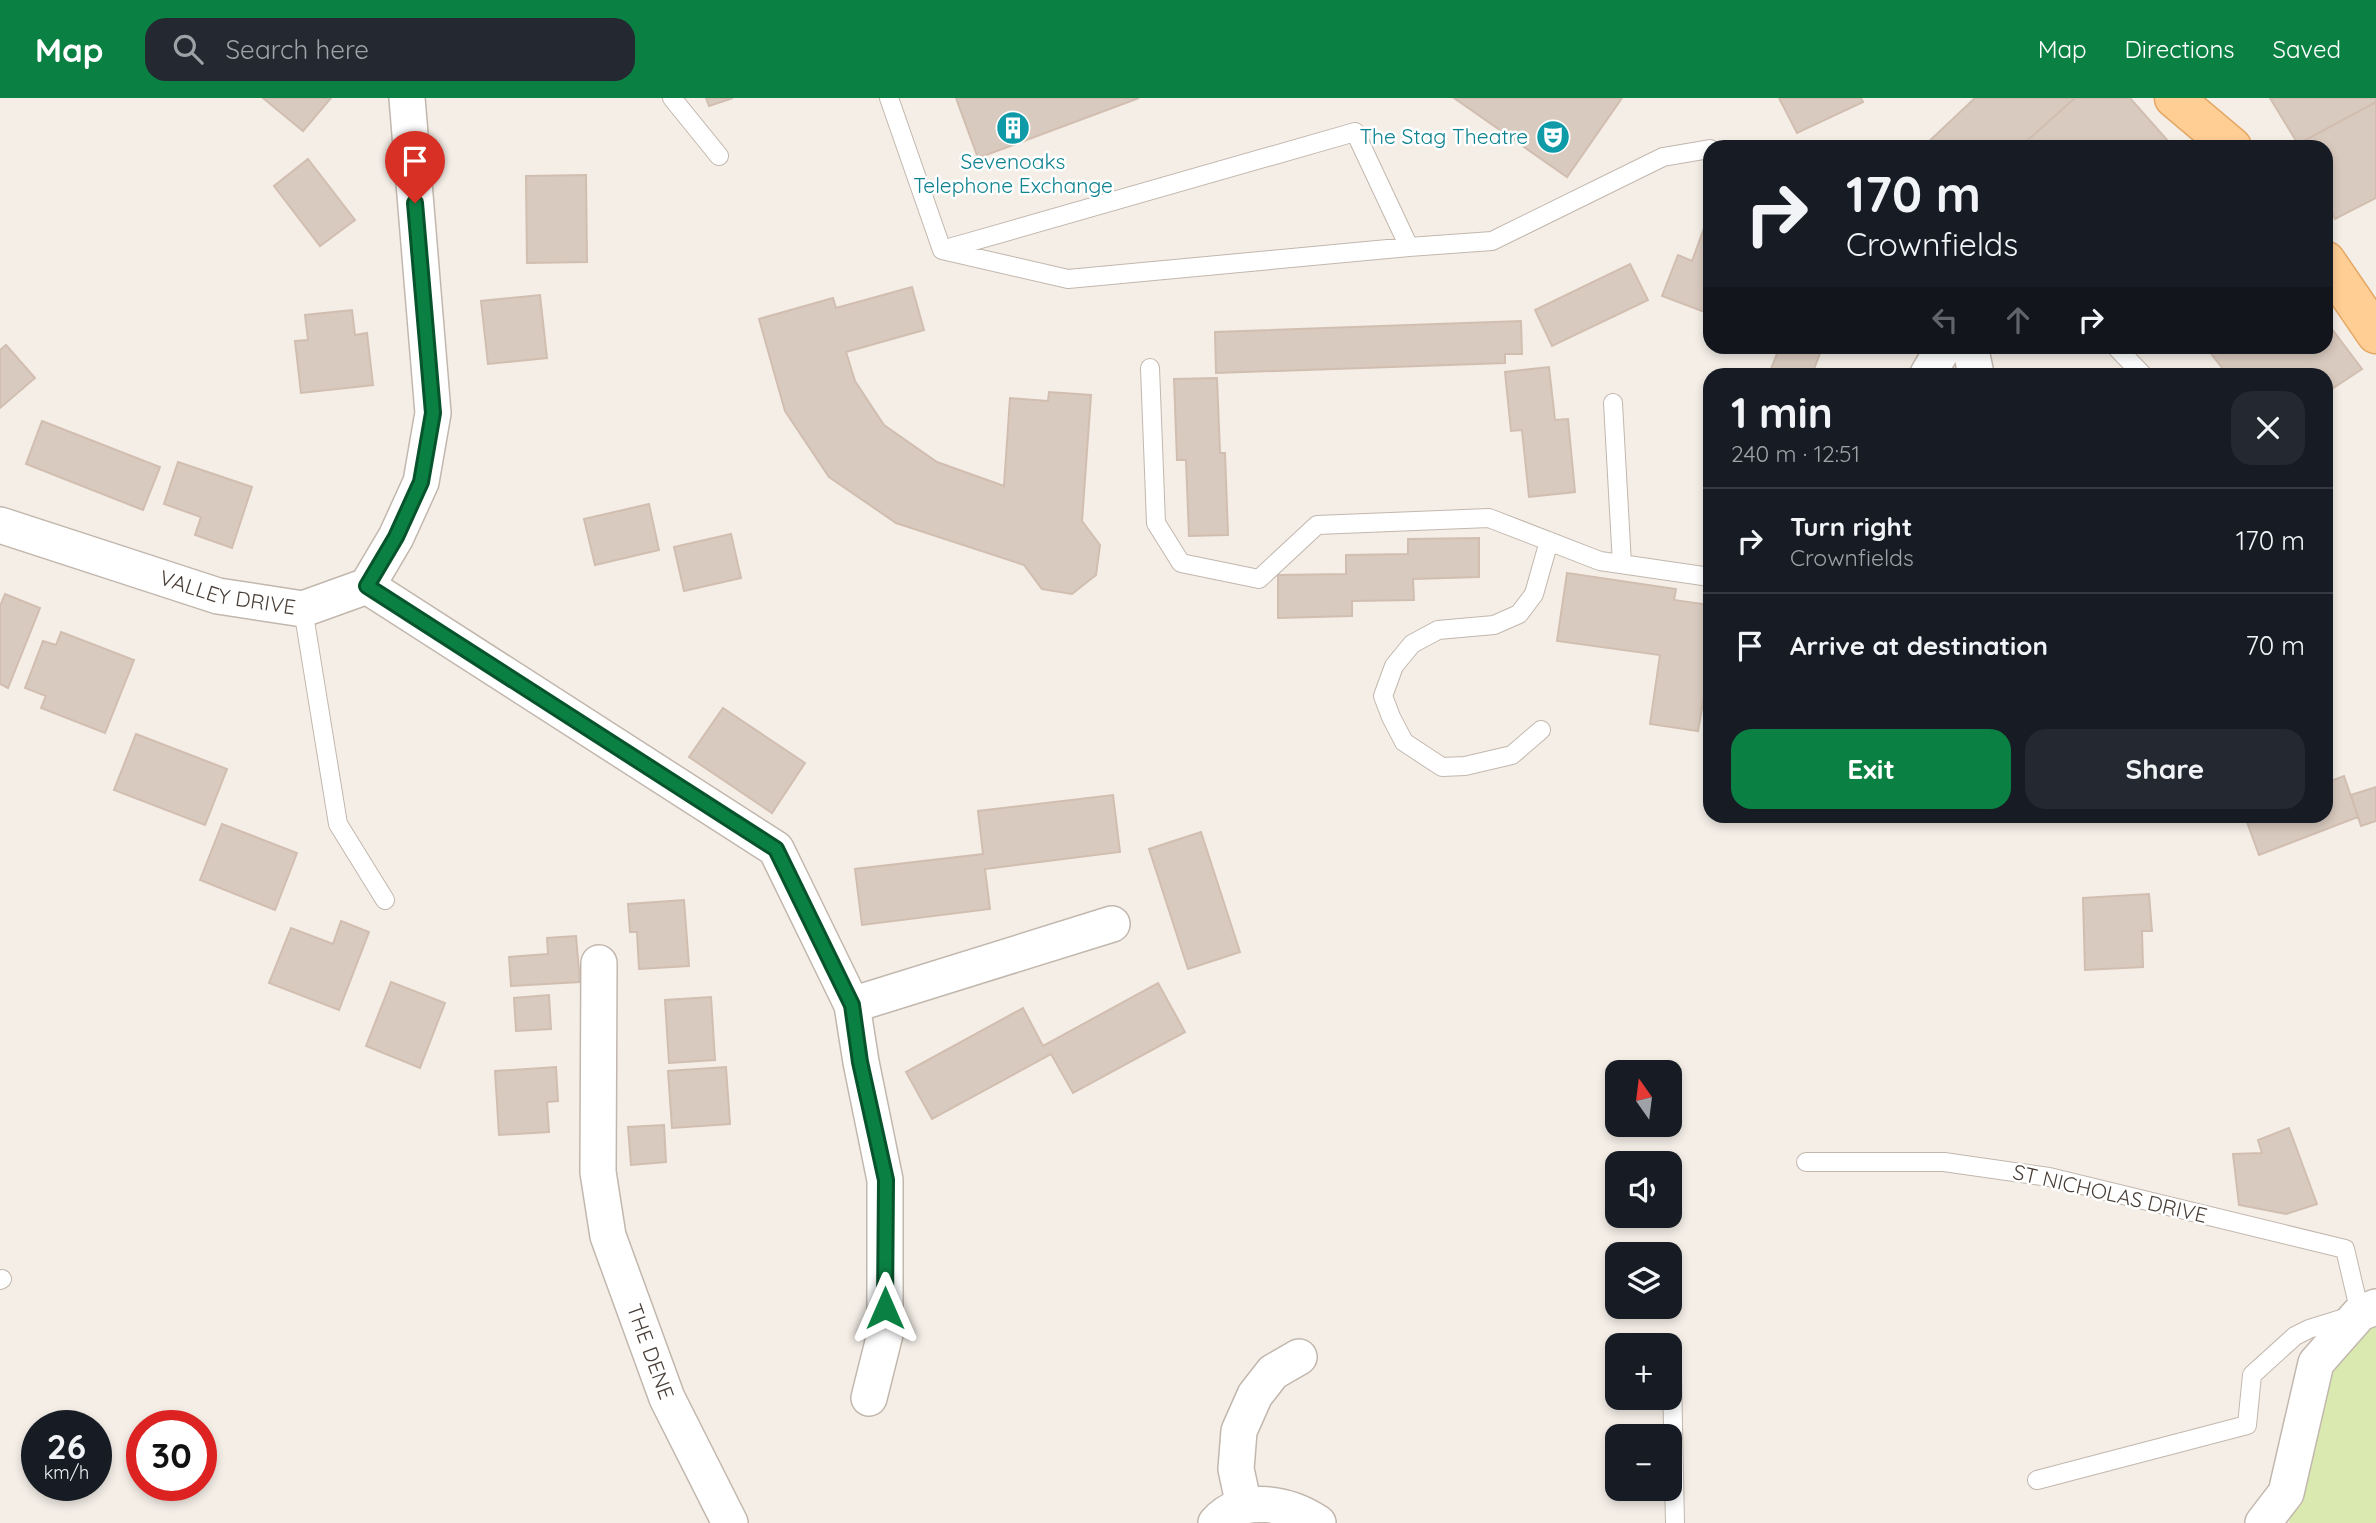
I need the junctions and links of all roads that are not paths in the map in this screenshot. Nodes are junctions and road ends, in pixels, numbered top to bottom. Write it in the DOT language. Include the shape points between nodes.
graph roads {
  1 [pos="407,98"];
  2 [pos="672,98"];
  3 [pos="889,98"];
  4 [pos="2174,98"];
  5 [pos="2213,98"];
  6 [pos="2217,140"];
  7 [pos="2220,140"];
  8 [pos="1703,150"];
  9 [pos="719,156"];
  10 [pos="1409,247"];
  11 [pos="942,250"];
  12 [pos="2333,271"];
  13 [pos="2376,334"];
  14 [pos="2123,354"];
  15 [pos="1150,368"];
  16 [pos="2136,368"];
  17 [pos="1613,403"];
  18 [pos="0,525"];
  19 [pos="1549,541"];
  20 [pos="1622,564"];
  21 [pos="1703,576"];
  22 [pos="367,586"];
  23 [pos="303,609"];
  24 [pos="1541,730"];
  25 [pos="385,900"];
  26 [pos="1112,924"];
  27 [pos="599,963"];
  28 [pos="852,1005"];
  29 [pos="1806,1162"];
  30 [pos="2368,1310"];
  31 [pos="1299,1357"];
  32 [pos="869,1398"];
  33 [pos="1673,1410"];
  34 [pos="2037,1480"];
  35 [pos="1230,1515"];
  36 [pos="730,1523"];
  37 [pos="1318,1523"];
  38 [pos="1675,1523"];
  39 [pos="2263,1523"];
  1 -- 22 [label="street" via="433,413 421,482"];
  2 -- 9 [label="lane"];
  3 -- 11 [label="lane"];
  4 -- 6 [label="main road"];
  5 -- 7 [label="main road"];
  8 -- 10 [label="lane" via="1663,157 1492,240"];
  10 -- 11 [label="lane" via="1068,279"];
  10 -- 11 [label="lane" via="1355,132"];
  12 -- 13 [label="main road"];
  14 -- 16 [label="lane"];
  15 -- 19 [label="lane" via="1156,523 1181,563 1259,579 1317,525 1489,518"];
  17 -- 20 [label="lane"];
  18 -- 23 [label="street, VALLEY DRIVE" via="218,596"];
  19 -- 20 [label="lane" via="1600,561"];
  19 -- 24 [label="lane" via="1534,594 1519,614 1494,625 1438,630 1412,644 1394,666 1383,696 1404,742 1441,767 1512,755"];
  20 -- 21 [label="lane"];
  22 -- 23 [label="street, VALLEY DRIVE"];
  22 -- 28 [label="street" via="776,849"];
  23 -- 25 [label="lane" via="338,824"];
  26 -- 28 [label="street"];
  27 -- 36 [label="street, THE DENE" via="598,1172 608,1236 667,1398"];
  28 -- 32 [label="street" via="886,1180 885,1334"];
  29 -- 30 [label="lane, ST NICHOLAS DRIVE" via="1944,1162 2049,1177 2345,1249"];
  30 -- 34 [label="lane" via="2295,1336 2252,1375 2247,1425"];
  30 -- 39 [label="street" via="2316,1363 2286,1493"];
  31 -- 35 [label="street" via="1273,1372 1255,1395 1239,1432"];
  33 -- 38 [label="lane"];
  35 -- 37 [label="street" via="1273,1504"];
}
